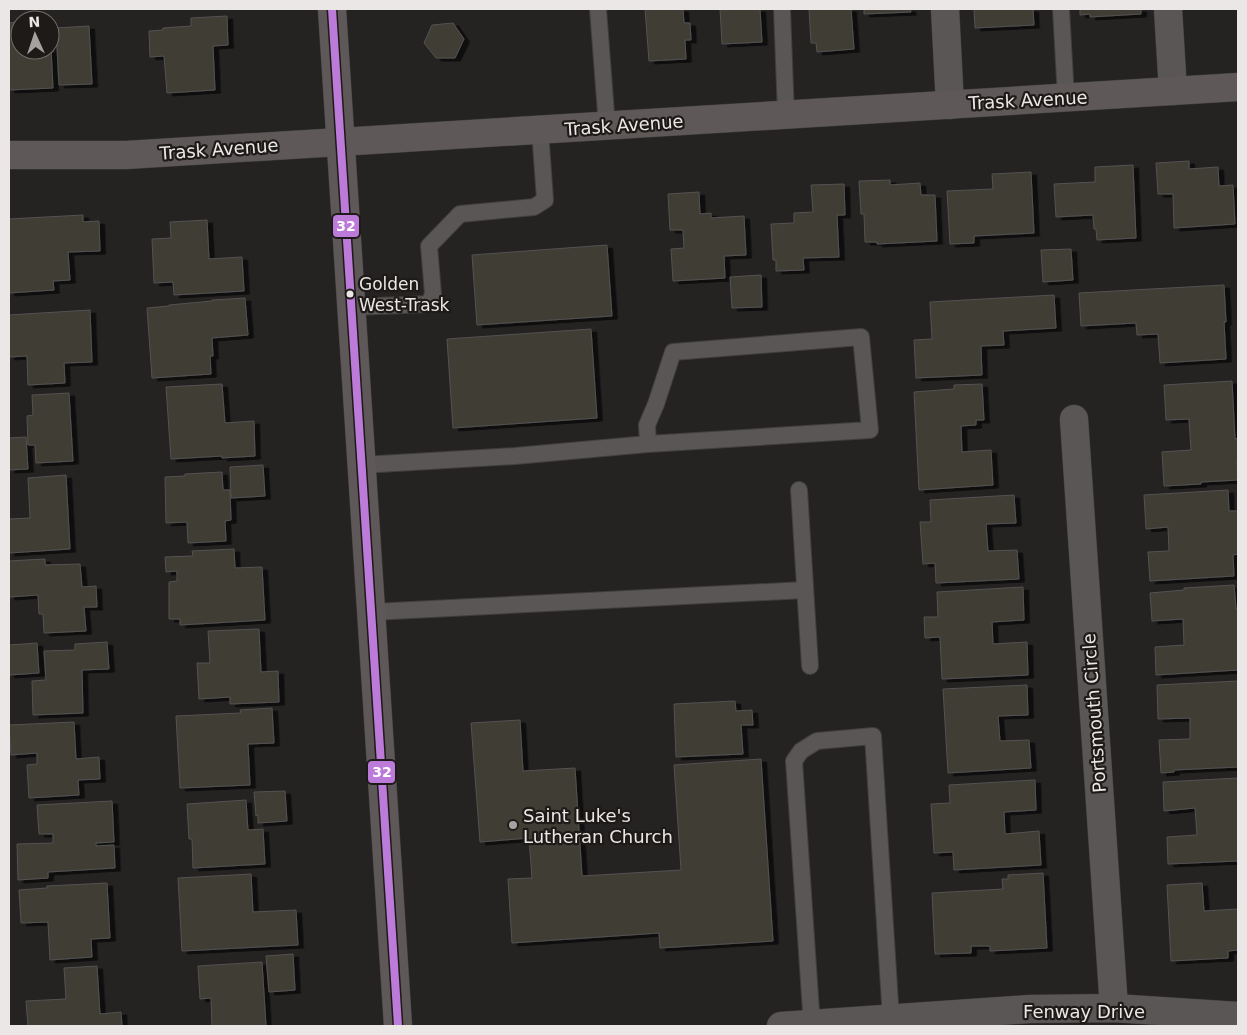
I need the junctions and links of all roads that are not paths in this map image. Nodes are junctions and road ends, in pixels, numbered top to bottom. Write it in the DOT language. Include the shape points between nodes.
graph roads {
  1 [pos="332,9"];
  2 [pos="598,9"];
  3 [pos="782,9"];
  4 [pos="945,9"];
  5 [pos="1061,9"];
  6 [pos="1168,9"];
  7 [pos="1238,87"];
  8 [pos="1173,91"];
  9 [pos="1066,98"];
  10 [pos="950,105"];
  11 [pos="786,115"];
  12 [pos="607,126"];
  13 [pos="540,130"];
  14 [pos="341,142"];
  15 [pos="9,155"];
  16 [pos="352,308"];
  17 [pos="1074,419"];
  18 [pos="648,444"];
  19 [pos="362,465"];
  20 [pos="798,490"];
  21 [pos="805,590"];
  22 [pos="372,612"];
  23 [pos="810,666"];
  24 [pos="1114,1008"];
  25 [pos="1238,1016"];
  26 [pos="1030,1018"];
  27 [pos="891,1019"];
  28 [pos="812,1025"];
  29 [pos="398,1026"];
  30 [pos="781,1026"];
  1 -- 14 [label="street"];
  2 -- 12 [label="lane"];
  3 -- 11 [label="lane"];
  4 -- 10 [label="street"];
  5 -- 9 [label="lane"];
  6 -- 8 [label="street"];
  7 -- 8 [label="street, Trask Avenue"];
  8 -- 9 [label="street, Trask Avenue"];
  9 -- 10 [label="street, Trask Avenue"];
  10 -- 11 [label="street, Trask Avenue"];
  11 -- 12 [label="street, Trask Avenue"];
  12 -- 13 [label="street, Trask Avenue"];
  13 -- 14 [label="street, Trask Avenue"];
  13 -- 16 [label="lane" via="545,200 534,207 460,214 429,246 433,294 429,304"];
  14 -- 15 [label="street, Trask Avenue" via="126,155"];
  14 -- 16 [label="street"];
  16 -- 19 [label="street"];
  17 -- 24 [label="street, Portsmouth Circle"];
  18 -- 18 [label="lane" via="870,430 861,337 673,352 647,425"];
  18 -- 19 [label="lane"];
  19 -- 22 [label="street"];
  20 -- 21 [label="lane"];
  21 -- 22 [label="lane"];
  21 -- 23 [label="lane"];
  22 -- 29 [label="street"];
  24 -- 25 [label="street, Fenway Drive"];
  24 -- 26 [label="street, Fenway Drive"];
  26 -- 27 [label="street, Fenway Drive"];
  27 -- 28 [label="street, Fenway Drive"];
  27 -- 28 [label="lane" via="873,736 817,741 801,751 794,761"];
  28 -- 30 [label="street, Fenway Drive"];
}
